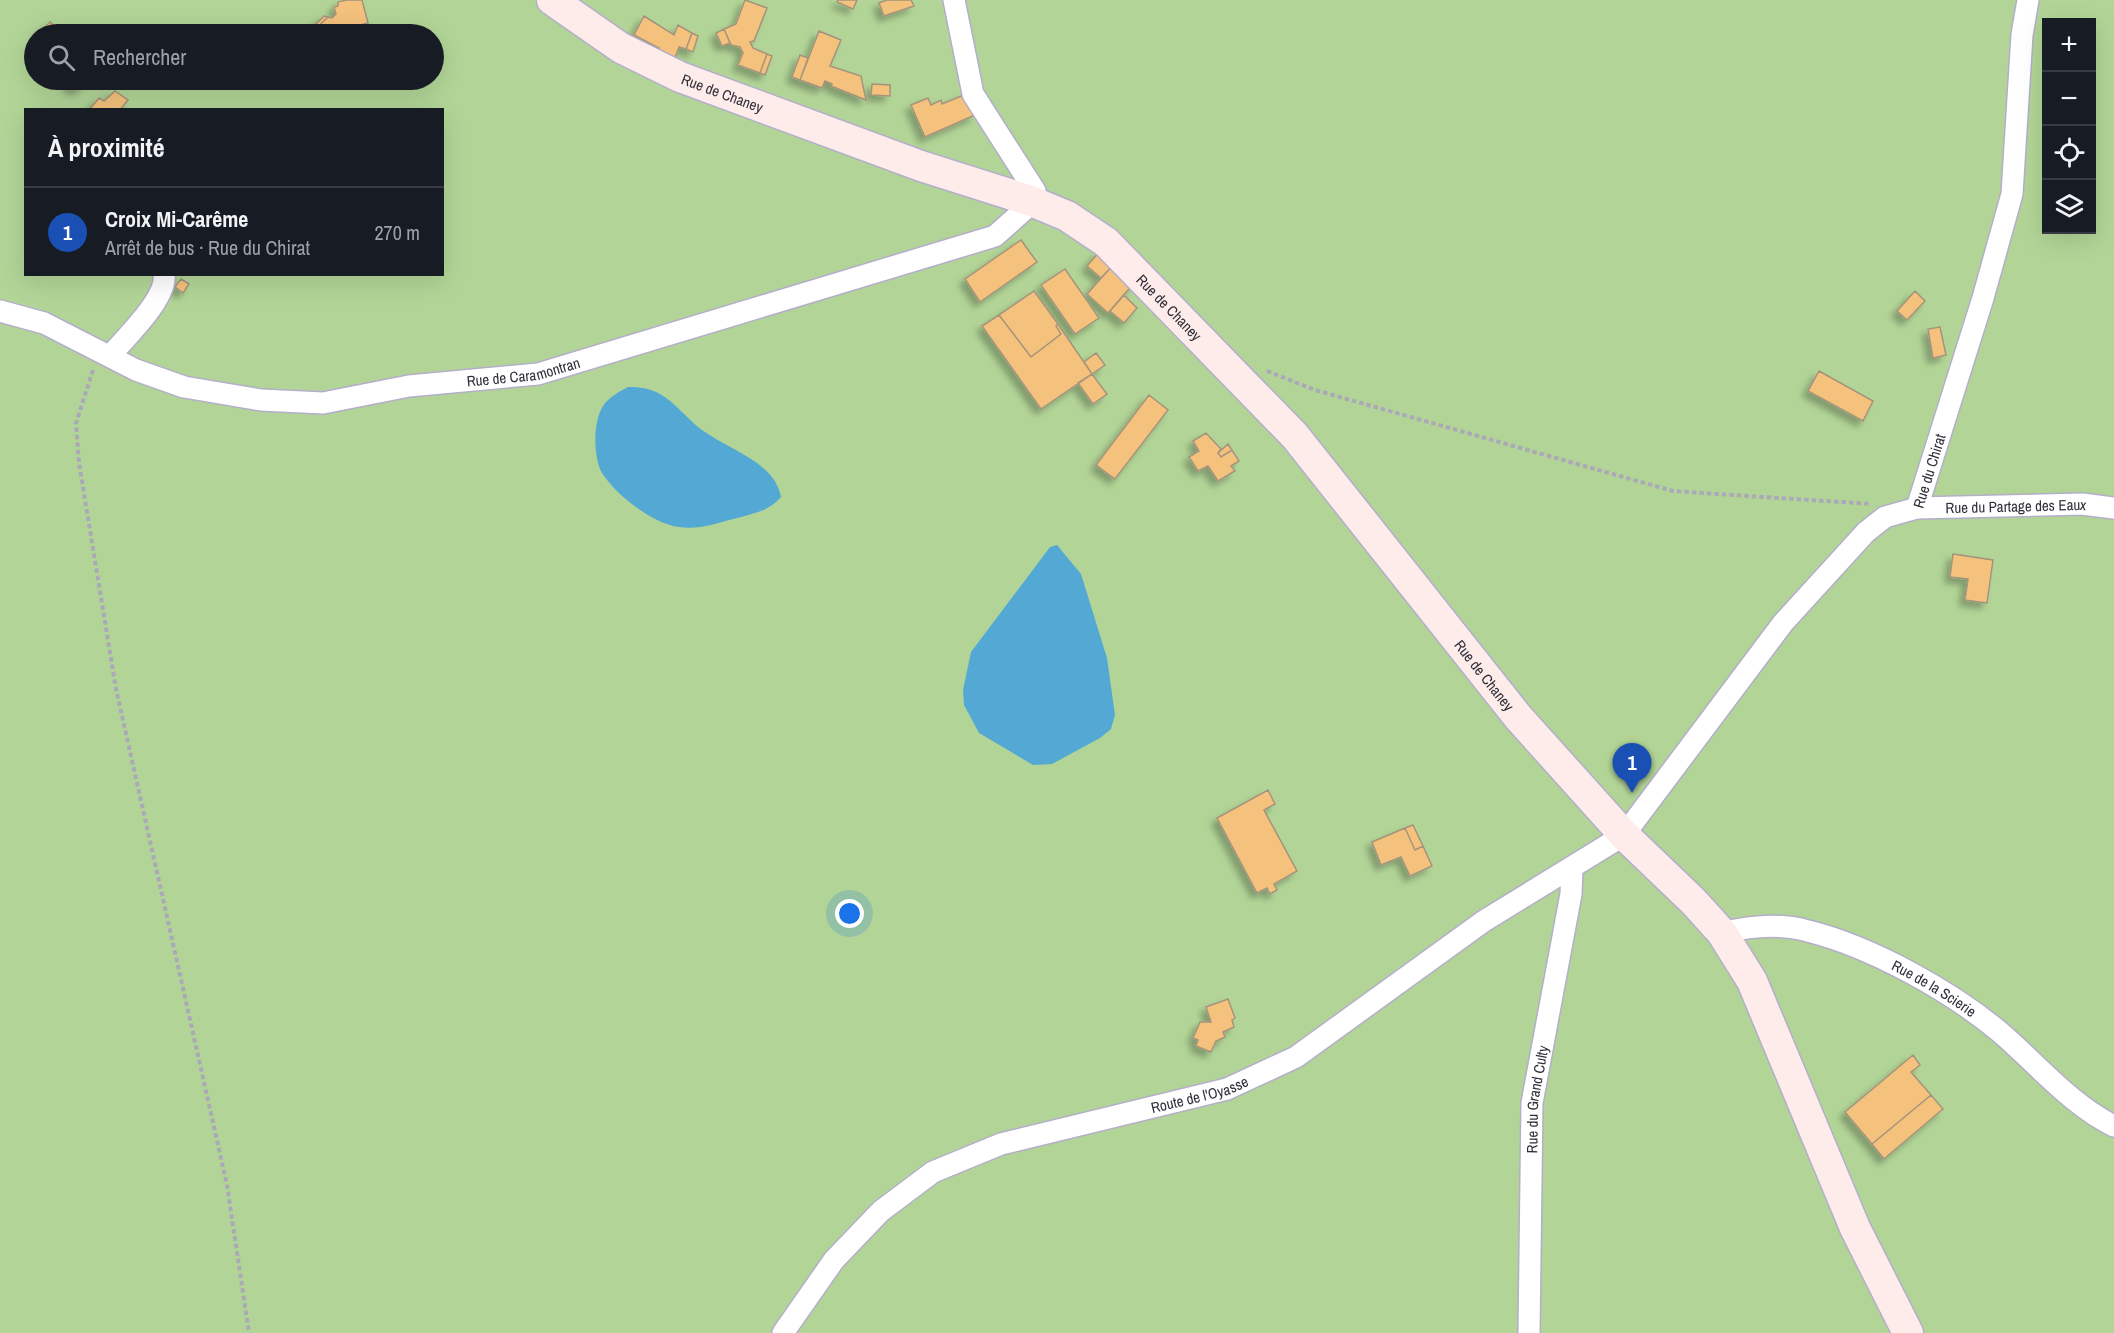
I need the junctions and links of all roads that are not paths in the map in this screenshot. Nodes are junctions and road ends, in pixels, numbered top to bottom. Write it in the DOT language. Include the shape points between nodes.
graph roads {
  1 [pos="552,0"];
  2 [pos="954,0"];
  3 [pos="2028,0"];
  4 [pos="1031,201"];
  5 [pos="164,276"];
  6 [pos="0,311"];
  7 [pos="110,356"];
  8 [pos="1917,508"];
  9 [pos="2114,508"];
  10 [pos="1624,835"];
  11 [pos="1572,869"];
  12 [pos="1722,933"];
  13 [pos="2114,1126"];
  14 [pos="783,1333"];
  15 [pos="1529,1333"];
  16 [pos="1908,1333"];
  1 -- 4 [label="street, Rue de Chaney" via="621,48 680,78 921,166"];
  2 -- 4 [label="street" via="974,94 1035,191"];
  3 -- 8 [label="street, Rue du Chirat" via="2022,35 2012,194"];
  4 -- 7 [label="street, Rue de Caramontran" via="995,236 538,374 409,386 323,403 261,400 184,387"];
  4 -- 10 [label="street, Rue de Chaney" via="1067,216 1106,242 1255,392 1295,436 1518,717"];
  5 -- 7 [label="street" via="156,303"];
  6 -- 7 [label="street, Rue de Caramontran" via="44,323"];
  8 -- 9 [label="street, Rue du Partage des Eaux" via="2082,504"];
  8 -- 10 [label="street, Rue du Chirat" via="1885,517 1866,532 1783,623"];
  10 -- 11 [label="street, Route de l'Oyasse"];
  10 -- 12 [label="street, Rue de Chaney"];
  11 -- 14 [label="street, Route de l'Oyasse" via="1484,921 1296,1057 1265,1073 1227,1089 1001,1144 933,1172 881,1211 834,1260"];
  11 -- 15 [label="street, Rue du Grand Culty" via="1532,1103"];
  12 -- 13 [label="street, Rue de la Scierie" via="1746,927 1807,930 1900,968 1974,1011 2075,1101"];
  12 -- 16 [label="street, Rue de Chaney" via="1752,981 1855,1228"];
}
